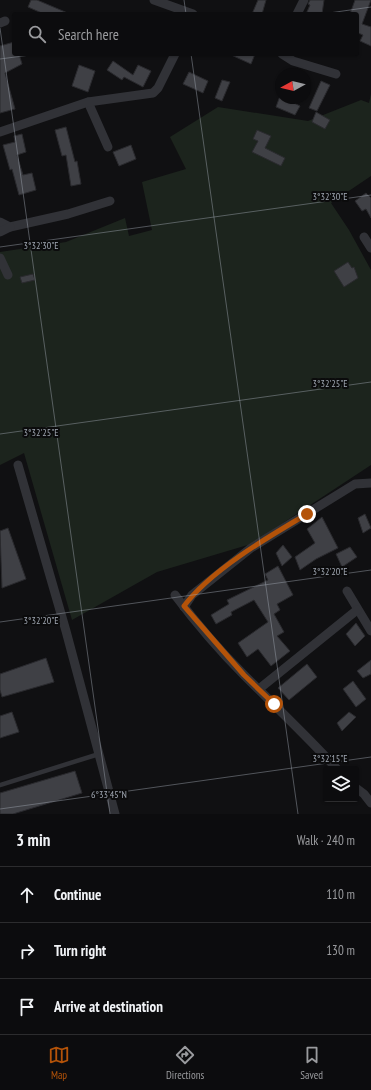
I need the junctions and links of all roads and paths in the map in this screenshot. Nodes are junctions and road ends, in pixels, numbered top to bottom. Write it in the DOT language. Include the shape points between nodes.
graph roads {
  1 [pos="154,0"];
  2 [pos="304,0"];
  3 [pos="187,12"];
  4 [pos="298,12"];
  5 [pos="174,56"];
  6 [pos="284,56"];
  7 [pos="336,74"];
  8 [pos="88,102"];
  9 [pos="0,132"];
  10 [pos="108,147"];
  11 [pos="110,201"];
  12 [pos="0,222"];
  13 [pos="10,227"];
  14 [pos="0,232"];
  15 [pos="364,237"];
  16 [pos="371,248"];
  17 [pos="0,258"];
  18 [pos="8,275"];
  19 [pos="18,465"];
  20 [pos="371,483"];
  21 [pos="346,591"];
  22 [pos="175,595"];
  23 [pos="184,606"];
  24 [pos="357,610"];
  25 [pos="371,631"];
  26 [pos="259,689"];
  27 [pos="99,754"];
  28 [pos="334,766"];
  29 [pos="0,785"];
  30 [pos="359,790"];
  31 [pos="371,803"];
  32 [pos="115,814"];
  1 -- 3 [label="street"];
  2 -- 4 [label="street"];
  5 -- 8 [label="street" via="153,93"];
  6 -- 7 [label="street" via="301,64"];
  8 -- 9 [label="street"];
  8 -- 10 [label="street"];
  11 -- 13 [label="street" via="68,214"];
  12 -- 13 [label="street"];
  13 -- 14 [label="street"];
  15 -- 16 [label="street"];
  17 -- 18 [label="street"];
  19 -- 27 [label="street"];
  20 -- 23 [label="street" via="355,484 258,544 192,596"];
  21 -- 24 [label="street"];
  22 -- 23 [label="street"];
  23 -- 26 [label="street"];
  24 -- 25 [label="street"];
  24 -- 26 [label="street"];
  26 -- 28 [label="street"];
  27 -- 29 [label="lane"];
  27 -- 32 [label="street"];
  30 -- 31 [label="street"];
}
